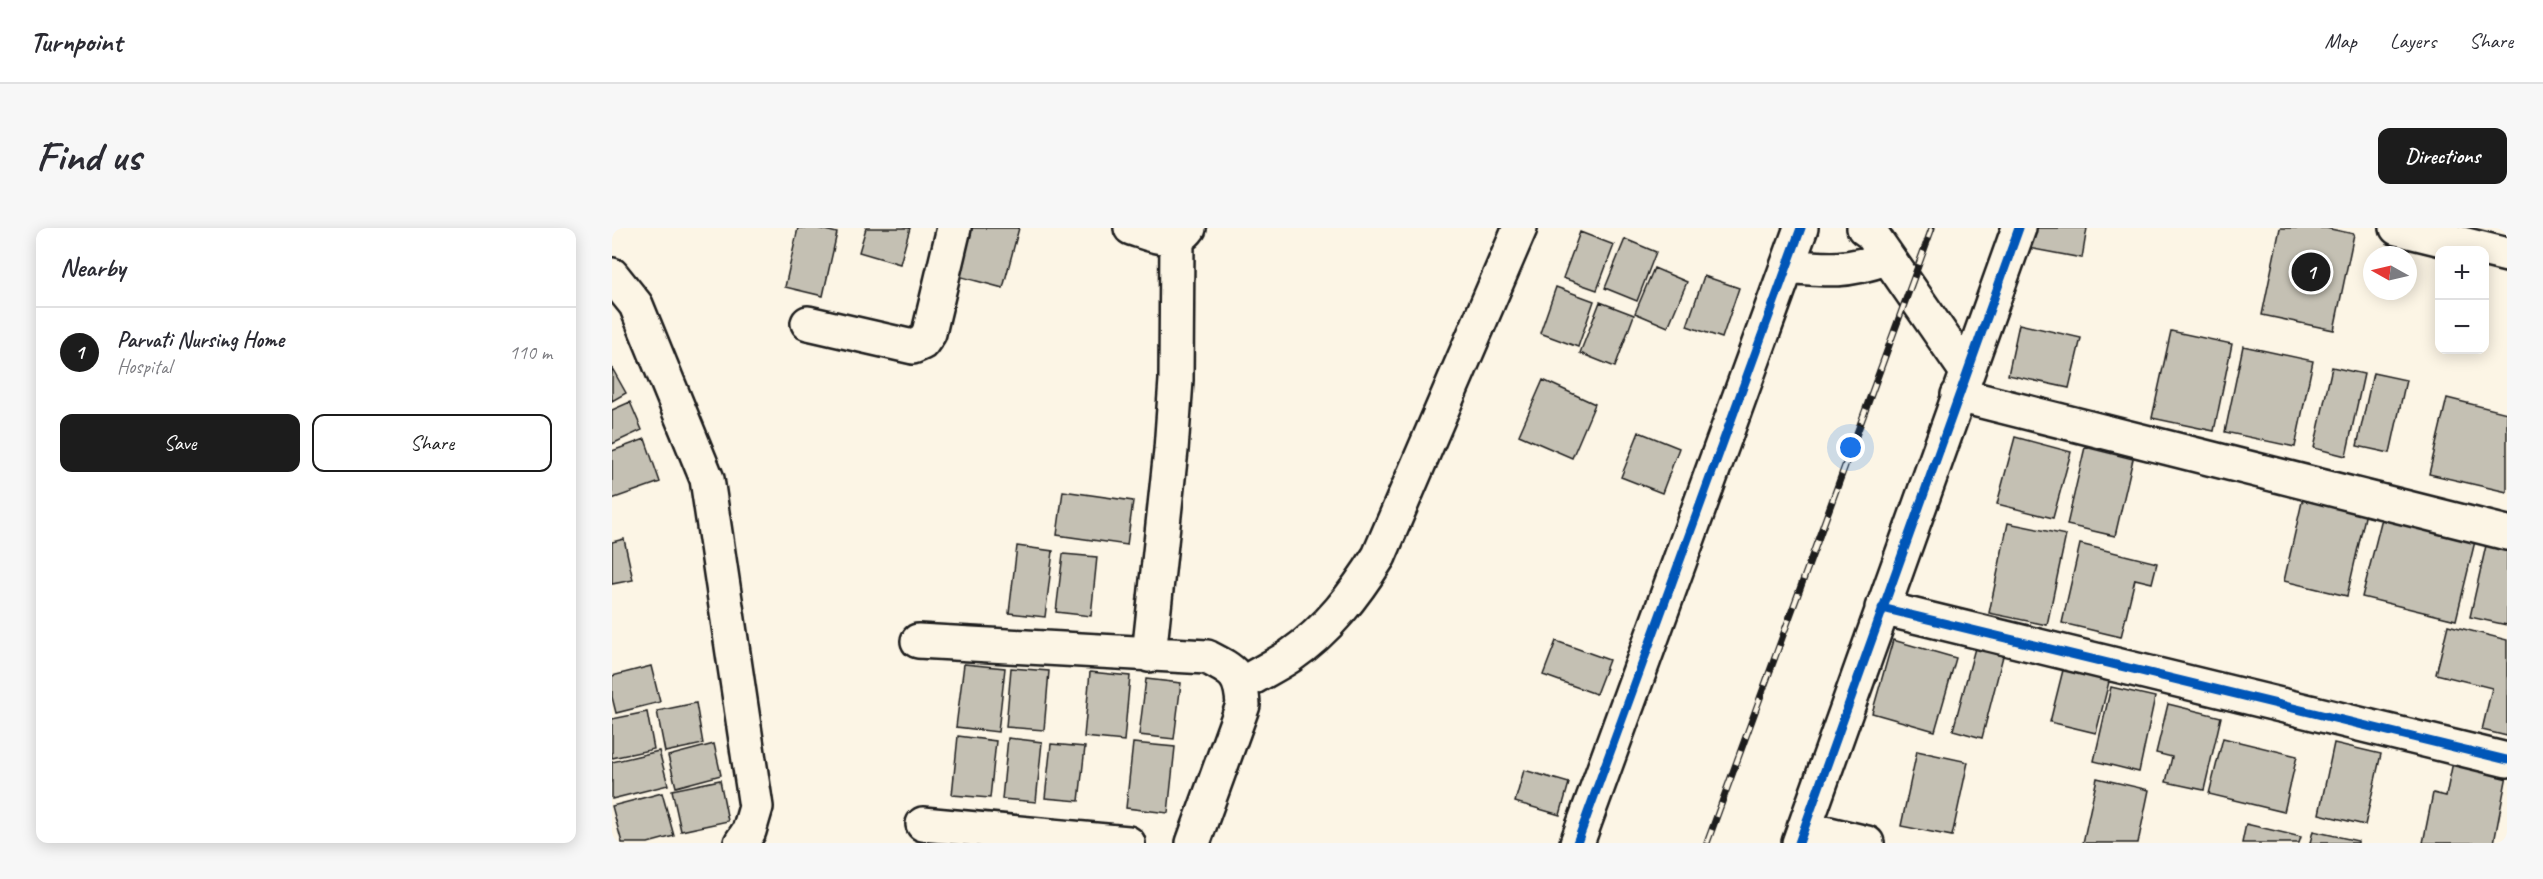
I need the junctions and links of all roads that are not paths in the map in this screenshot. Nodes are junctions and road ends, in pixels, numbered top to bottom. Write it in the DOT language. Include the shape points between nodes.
graph roads {
  1 [pos="954,228"];
  2 [pos="1131,228"];
  3 [pos="1520,228"];
  4 [pos="1802,228"];
  5 [pos="1864,228"];
  6 [pos="2019,228"];
  7 [pos="2397,228"];
  8 [pos="1183,233"];
  9 [pos="2507,255"];
  10 [pos="1886,258"];
  11 [pos="1788,266"];
  12 [pos="612,275"];
  13 [pos="808,323"];
  14 [pos="1963,384"];
  15 [pos="2507,533"];
  16 [pos="1882,608"];
  17 [pos="918,641"];
  18 [pos="1149,655"];
  19 [pos="1242,684"];
  20 [pos="2507,760"];
  21 [pos="923,824"];
  22 [pos="1801,836"];
  23 [pos="741,843"];
  24 [pos="1128,843"];
  25 [pos="1193,843"];
  26 [pos="1577,843"];
  27 [pos="1866,843"];
  1 -- 13 [label="street" via="929,333 922,343 913,347"];
  2 -- 8 [label="street" via="1164,238"];
  3 -- 19 [label="street" via="1379,556 1357,591 1331,621 1291,656"];
  4 -- 11 [label="street"];
  5 -- 10 [label="street"];
  6 -- 14 [label="street"];
  7 -- 9 [label="street"];
  8 -- 18 [label="street" via="1172,450"];
  10 -- 11 [label="street" via="1834,271"];
  10 -- 14 [label="street"];
  11 -- 26 [label="street"];
  12 -- 23 [label="street" via="636,305 708,479 756,807"];
  14 -- 15 [label="street"];
  14 -- 16 [label="street"];
  16 -- 20 [label="street"];
  16 -- 22 [label="street"];
  17 -- 18 [label="street"];
  18 -- 19 [label="street" via="1207,657 1229,669"];
  19 -- 25 [label="street" via="1243,705"];
  21 -- 24 [label="street"];
  22 -- 27 [label="street"];
}
